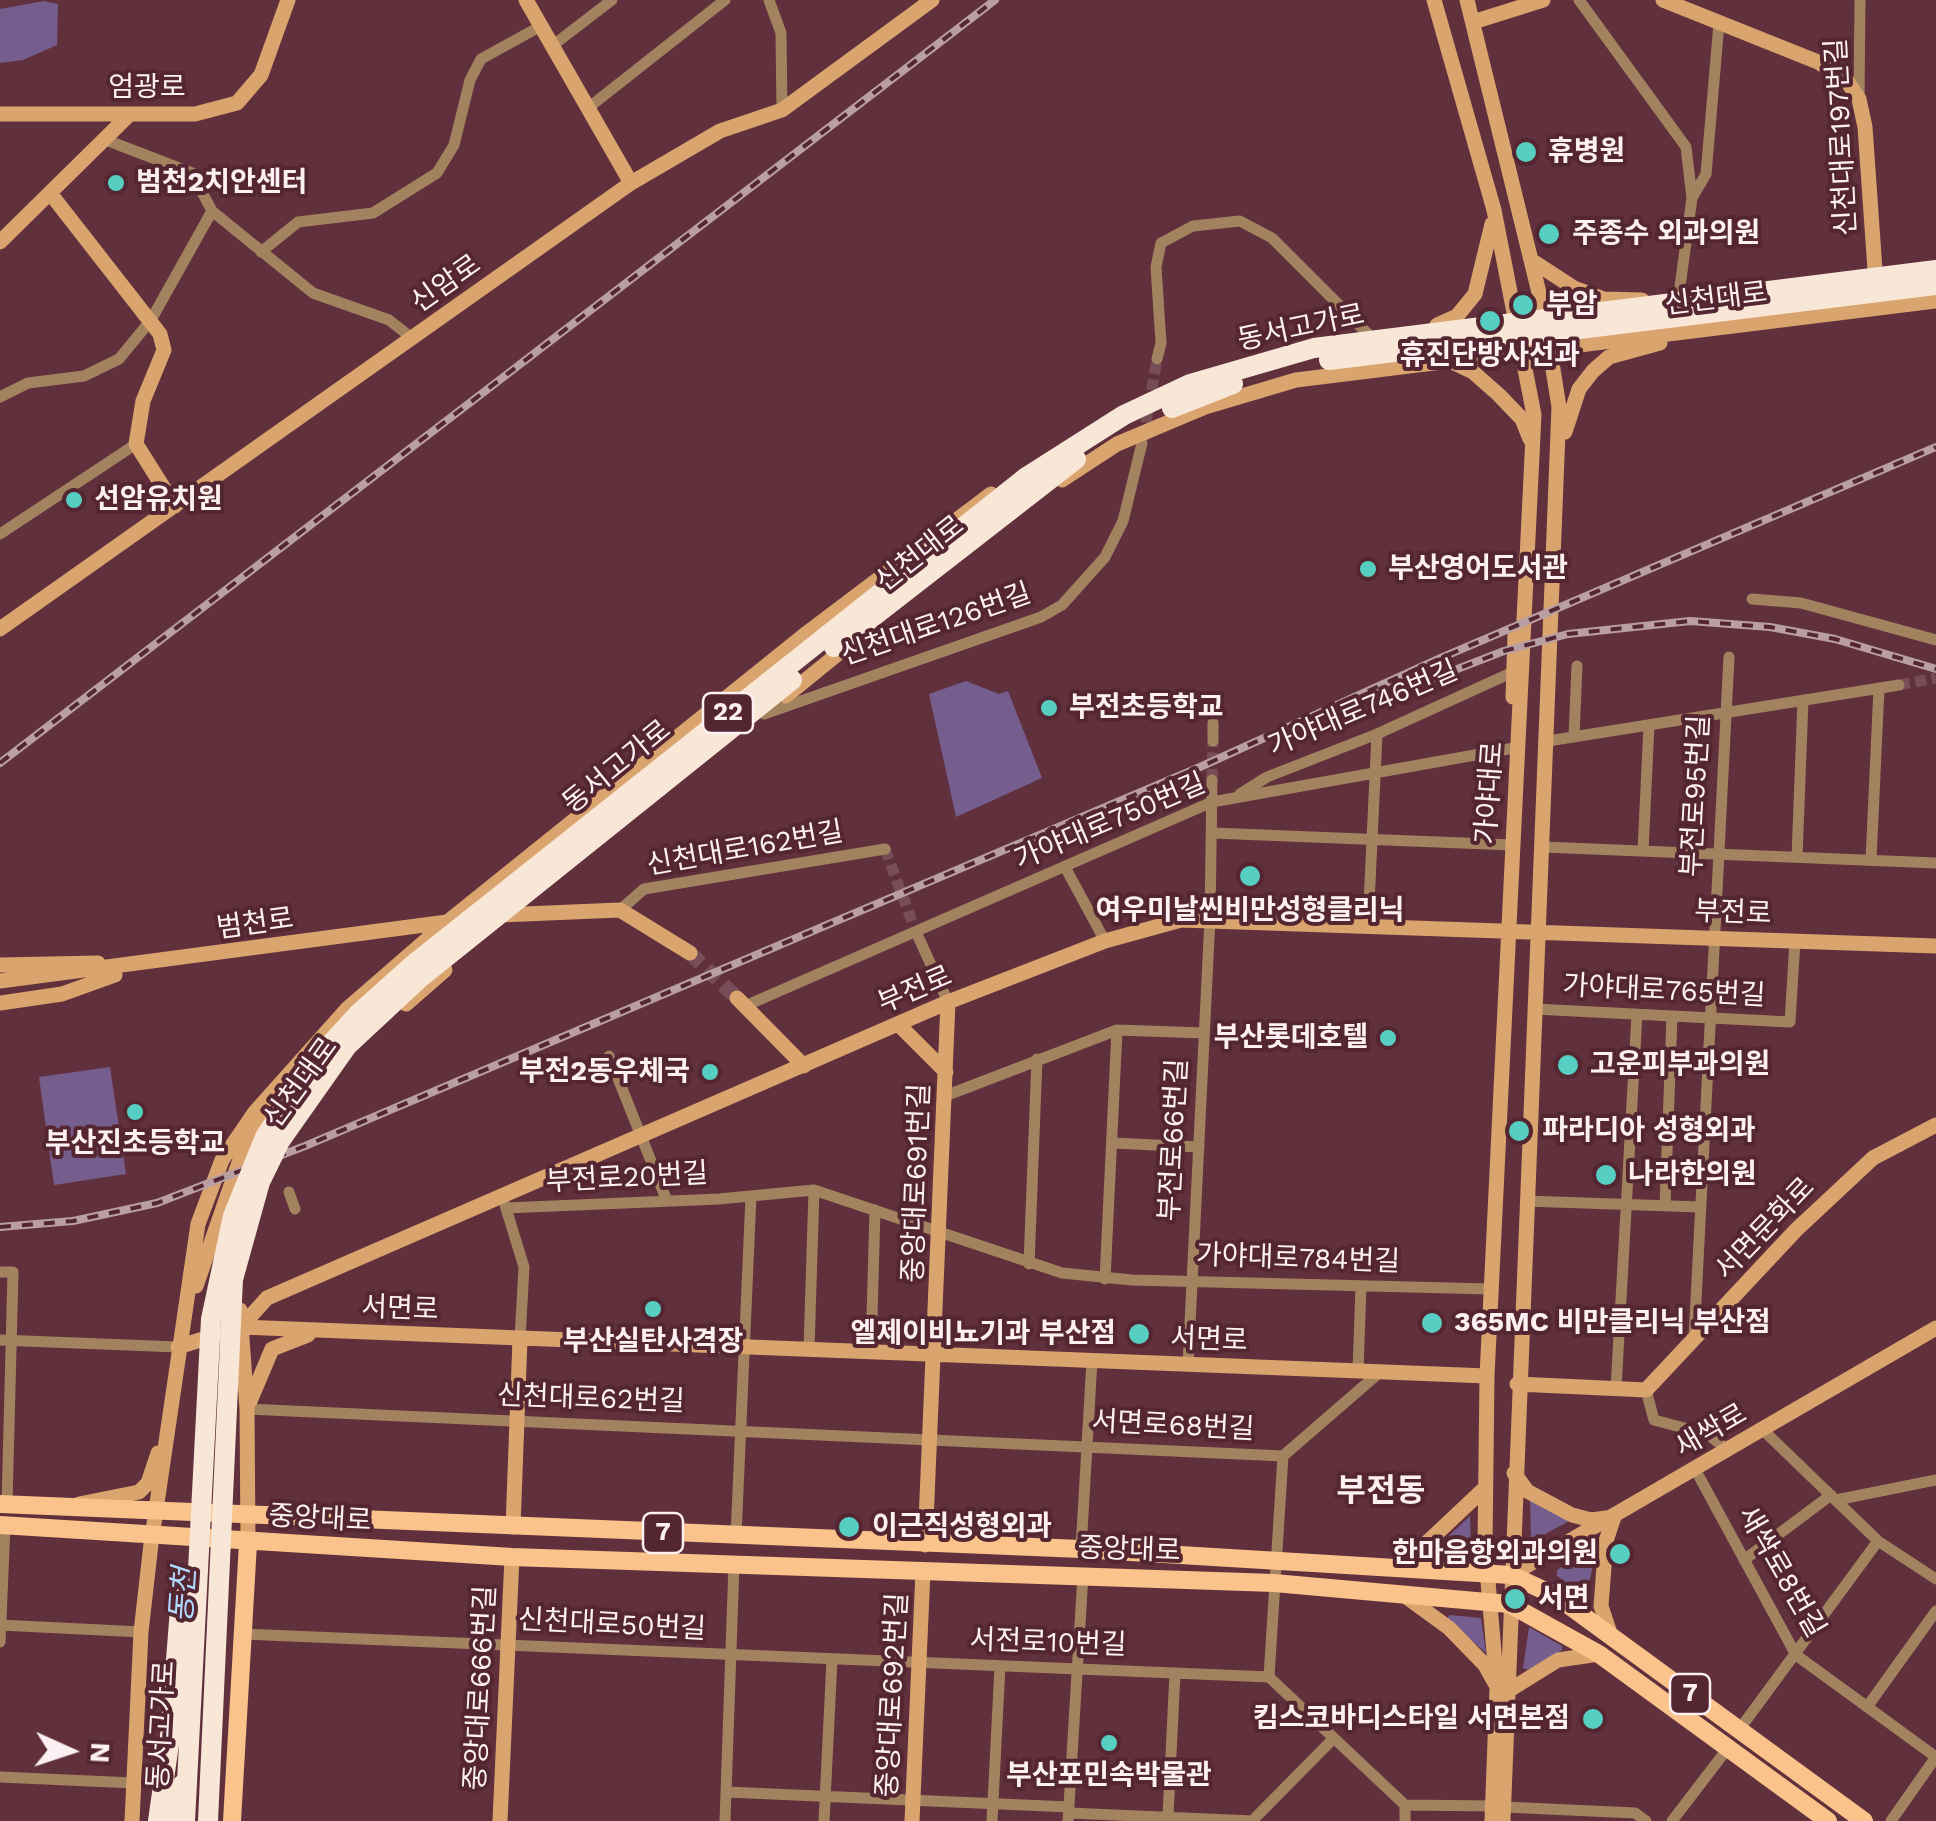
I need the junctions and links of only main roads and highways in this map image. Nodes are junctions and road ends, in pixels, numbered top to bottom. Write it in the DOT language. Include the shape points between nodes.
graph roads {
  1 [pos="288,0"];
  2 [pos="526,0"];
  3 [pos="1434,0"];
  4 [pos="1467,0"];
  5 [pos="1544,0"];
  6 [pos="1663,0"];
  7 [pos="929,1"];
  8 [pos="1472,22"];
  9 [pos="0,114"];
  10 [pos="130,114"];
  11 [pos="632,183"];
  12 [pos="50,192"];
  13 [pos="1494,210"];
  14 [pos="0,242"];
  15 [pos="1531,260"];
  16 [pos="1936,267"];
  17 [pos="1875,270"];
  18 [pos="1936,285"];
  19 [pos="1646,300"];
  20 [pos="1936,301"];
  21 [pos="1544,313"];
  22 [pos="1517,316"];
  23 [pos="1437,325"];
  24 [pos="1711,328"];
  25 [pos="1550,348"];
  26 [pos="1524,351"];
  27 [pos="1448,360"];
  28 [pos="1534,452"];
  29 [pos="1557,459"];
  30 [pos="175,506"];
  31 [pos="0,629"];
  32 [pos="1515,792"];
  33 [pos="516,913"];
  34 [pos="446,922"];
  35 [pos="1506,930"];
  36 [pos="1539,931"];
  37 [pos="1936,946"];
  38 [pos="690,953"];
  39 [pos="0,965"];
  40 [pos="142,965"];
  41 [pos="0,982"];
  42 [pos="741,1002"];
  43 [pos="948,1002"];
  44 [pos="0,1003"];
  45 [pos="898,1024"];
  46 [pos="804,1066"];
  47 [pos="946,1072"];
  48 [pos="1936,1124"];
  49 [pos="234,1267"];
  50 [pos="241,1327"];
  51 [pos="1936,1328"];
  52 [pos="337,1331"];
  53 [pos="520,1339"];
  54 [pos="178,1348"];
  55 [pos="935,1354"];
  56 [pos="1487,1376"];
  57 [pos="1517,1384"];
  58 [pos="247,1409"];
  59 [pos="172,1417"];
  60 [pos="202,1448"];
  61 [pos="1514,1473"];
  62 [pos="1485,1488"];
  63 [pos="3,1504"];
  64 [pos="70,1506"];
  65 [pos="158,1512"];
  66 [pos="245,1516"];
  67 [pos="1614,1517"];
  68 [pos="3,1525"];
  69 [pos="513,1527"];
  70 [pos="153,1532"];
  71 [pos="248,1543"];
  72 [pos="925,1546"];
  73 [pos="512,1557"];
  74 [pos="1402,1566"];
  75 [pos="923,1572"];
  76 [pos="1489,1572"];
  77 [pos="1510,1576"];
  78 [pos="1402,1594"];
  79 [pos="1500,1602"];
  80 [pos="1610,1636"];
  81 [pos="1599,1654"];
  82 [pos="1503,1690"];
  83 [pos="187,1763"];
  84 [pos="1498,1814"];
  85 [pos="132,1821"];
  86 [pos="158,1821"];
  87 [pos="174,1821"];
  88 [pos="185,1821"];
  89 [pos="196,1821"];
  90 [pos="208,1821"];
  91 [pos="232,1821"];
  92 [pos="500,1821"];
  93 [pos="912,1821"];
  94 [pos="1828,1821"];
  95 [pos="1864,1821"];
  1 -- 10 [label="main road, 엄광로" via="261,75 236,103 195,114"];
  2 -- 11 [label="main road"];
  3 -- 13 [label="main road, 가야대로"];
  4 -- 8 [label="main road"];
  5 -- 8 [label="main road"];
  6 -- 17 [label="main road, 신천대로197번길" via="1818,62 1847,82 1865,126"];
  7 -- 11 [label="main road, 신암로" via="782,110 720,131"];
  8 -- 15 [label="main road"];
  9 -- 10 [label="main road, 엄광로"];
  10 -- 12 [label="main road"];
  11 -- 30 [label="main road, 신암로"];
  12 -- 14 [label="main road"];
  12 -- 30 [label="main road" via="150,320 164,350 136,444"];
  13 -- 22 [label="main road, 가야대로"];
  13 -- 23 [label="main road" via="1480,285 1467,306"];
  15 -- 19 [label="main road" via="1604,299"];
  15 -- 21 [label="main road"];
  16 -- 17 [label="main road, 신천대로"];
  16 -- 60 [label="highway, 동서고가로 / 22, bridge" via="1314,348 1190,384 1124,414 1040,468 415,963 315,1062 266,1137 232,1216 211,1318"];
  17 -- 19 [label="main road, 신천대로"];
  18 -- 49 [label="highway, 동서고가로 / 22, bridge" via="1316,362 1242,381 1135,424 1030,493 379,1013 313,1089 280,1141"];
  19 -- 21 [label="main road, 신천대로"];
  20 -- 24 [label="main road, 신천대로"];
  21 -- 22 [label="main road, 신천대로"];
  21 -- 25 [label="main road"];
  22 -- 23 [label="main road, 신천대로"];
  22 -- 26 [label="main road, 가야대로"];
  23 -- 34 [label="main road, 신천대로" via="1232,363 1100,421 936,533"];
  24 -- 25 [label="main road, 신천대로"];
  24 -- 29 [label="main road" via="1630,349 1593,371 1571,408"];
  25 -- 26 [label="main road, 신천대로"];
  25 -- 29 [label="main road" via="1559,406"];
  26 -- 27 [label="main road, 신천대로"];
  26 -- 28 [label="main road, 가야대로"];
  27 -- 28 [label="main road" via="1474,372 1522,419"];
  27 -- 33 [label="main road, 신천대로" via="1271,386 1118,444 1034,500"];
  28 -- 32 [label="main road, 가야대로"];
  28 -- 32 [label="main road" via="1518,580"];
  29 -- 36 [label="main road, 가야대로" via="1562,622 1548,735"];
  30 -- 31 [label="main road, 신암로"];
  32 -- 35 [label="main road, 가야대로"];
  33 -- 34 [label="main road, 범천로"];
  33 -- 38 [label="main road, 범천로" via="620,910"];
  33 -- 50 [label="main road, 신천대로" via="372,1035 324,1090 287,1148 253,1229 240,1285"];
  34 -- 40 [label="main road, 범천로"];
  34 -- 54 [label="main road, 신천대로" via="347,1009 275,1094 243,1150 214,1225"];
  35 -- 36 [label="main road, 부전로"];
  35 -- 43 [label="main road, 부전로" via="1182,920 1105,941"];
  35 -- 56 [label="main road, 가야대로"];
  36 -- 37 [label="main road, 부전로"];
  36 -- 57 [label="main road, 가야대로"];
  39 -- 40 [label="main road"];
  40 -- 41 [label="main road, 범천로"];
  40 -- 44 [label="main road" via="62,994"];
  42 -- 46 [label="main road"];
  43 -- 45 [label="main road, 부전로"];
  43 -- 47 [label="main road, 중앙대로691번길"];
  45 -- 46 [label="main road, 부전로"];
  45 -- 47 [label="main road"];
  46 -- 50 [label="main road, 부전로" via="504,1202 267,1298"];
  47 -- 55 [label="main road, 중앙대로691번길"];
  48 -- 57 [label="main road, 서면문화로" via="1873,1158 1646,1390"];
  49 -- 89 [label="highway, 동서고가로 / 22, bridge" via="216,1419"];
  49 -- 90 [label="highway, bridge"];
  50 -- 52 [label="main road, 서면로"];
  50 -- 54 [label="main road"];
  50 -- 58 [label="main road, 신천대로"];
  51 -- 67 [label="main road, 새싹로"];
  52 -- 53 [label="main road, 서면로"];
  52 -- 58 [label="main road, 서면로" via="292,1338 272,1349"];
  53 -- 55 [label="main road, 서면로"];
  53 -- 69 [label="main road"];
  54 -- 59 [label="main road, 신천대로"];
  55 -- 56 [label="main road, 서면로"];
  55 -- 72 [label="main road, 중앙대로691번길"];
  56 -- 62 [label="main road, 가야대로"];
  57 -- 61 [label="main road, 가야대로"];
  58 -- 66 [label="main road, 신천대로"];
  59 -- 64 [label="main road" via="139,1492"];
  59 -- 65 [label="main road, 신천대로"];
  60 -- 83 [label="highway, 동서고가로 / 22, bridge"];
  60 -- 86 [label="highway, bridge" via="190,1492"];
  61 -- 67 [label="main road" via="1527,1491 1572,1515"];
  61 -- 77 [label="main road, 가야대로"];
  62 -- 74 [label="main road"];
  62 -- 76 [label="main road, 가야대로"];
  63 -- 64 [label="main road, 중앙대로 / 7"];
  64 -- 65 [label="main road, 중앙대로 / 7"];
  65 -- 66 [label="main road, 중앙대로 / 7, bridge"];
  65 -- 70 [label="main road, 신천대로"];
  66 -- 69 [label="main road, 중앙대로 / 7"];
  66 -- 71 [label="main road, 신천대로"];
  67 -- 77 [label="main road, 새싹로"];
  67 -- 80 [label="main road" via="1601,1606"];
  68 -- 70 [label="main road, 중앙대로 / 7"];
  69 -- 72 [label="main road, 중앙대로 / 7"];
  70 -- 71 [label="main road, 중앙대로 / 7, bridge"];
  70 -- 85 [label="main road, 신천대로"];
  71 -- 73 [label="main road, 중앙대로 / 7"];
  71 -- 91 [label="main road, 신천대로"];
  72 -- 74 [label="main road, 중앙대로 / 7"];
  73 -- 75 [label="main road, 중앙대로 / 7"];
  73 -- 92 [label="main road, 중앙대로666번길"];
  74 -- 76 [label="main road, 중앙대로 / 7"];
  75 -- 78 [label="main road, 중앙대로 / 7" via="1274,1583"];
  75 -- 93 [label="main road, 중앙대로692번길"];
  76 -- 77 [label="main road, 중앙대로 / 7"];
  76 -- 79 [label="main road, 가야대로"];
  77 -- 79 [label="main road, 가야대로"];
  77 -- 80 [label="main road, 중앙대로 / 7" via="1556,1596"];
  78 -- 79 [label="main road, 중앙대로 / 7"];
  78 -- 82 [label="main road" via="1448,1628"];
  79 -- 81 [label="main road, 중앙대로 / 7"];
  79 -- 82 [label="main road"];
  80 -- 95 [label="main road, 중앙대로 / 7"];
  81 -- 82 [label="main road" via="1558,1660"];
  81 -- 94 [label="main road, 중앙대로 / 7"];
  82 -- 84 [label="main road"];
  83 -- 87 [label="highway, bridge"];
  83 -- 88 [label="highway, 동서고가로 / 22, bridge"];
}
